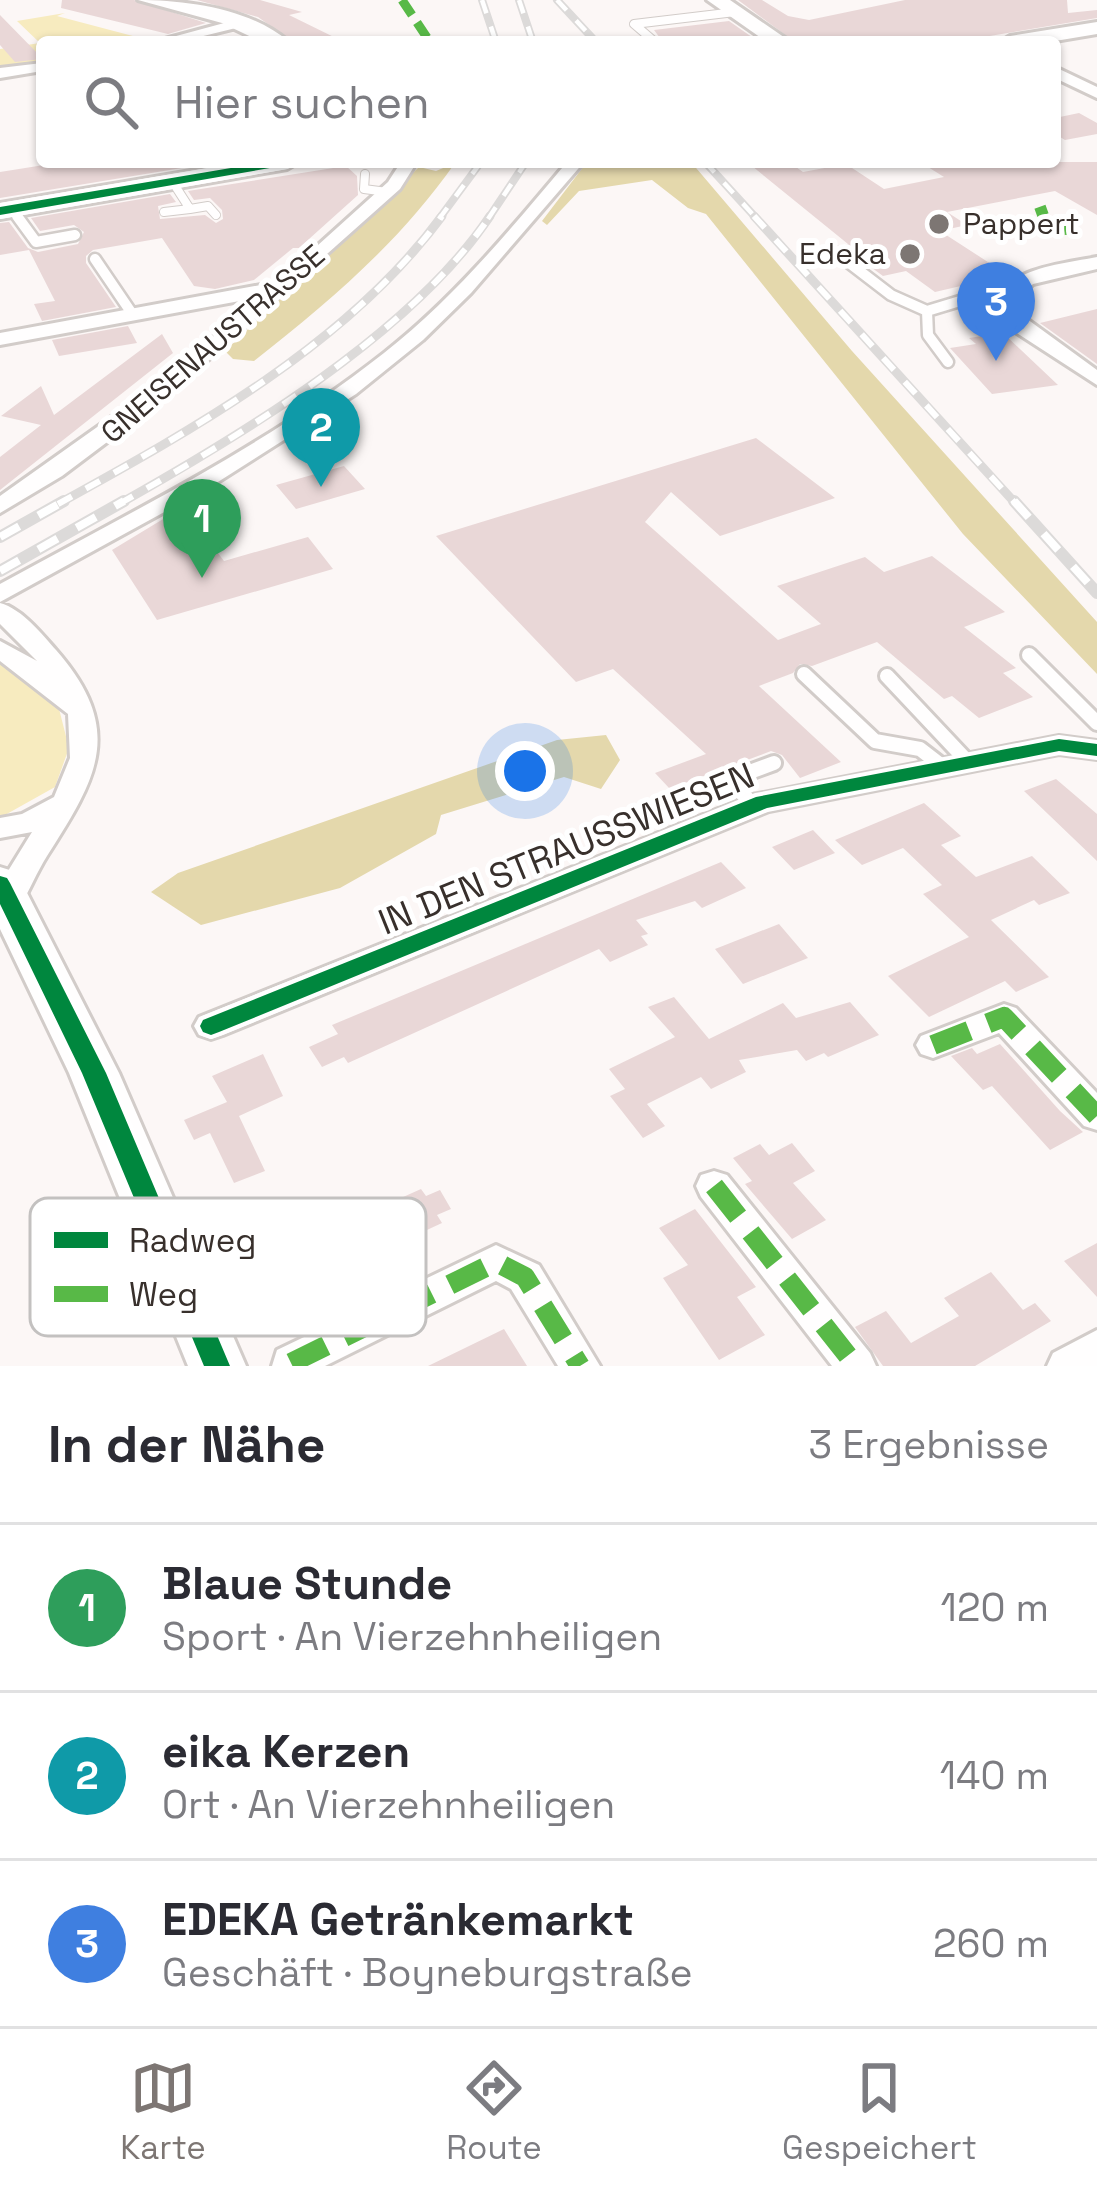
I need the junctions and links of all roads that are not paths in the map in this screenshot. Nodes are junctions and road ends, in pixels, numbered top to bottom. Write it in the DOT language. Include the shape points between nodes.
graph roads {
  1 [pos="148,0"];
  2 [pos="726,6"];
  3 [pos="239,23"];
  4 [pos="1097,28"];
  5 [pos="186,36"];
  6 [pos="266,36"];
  7 [pos="648,36"];
  8 [pos="772,36"];
  9 [pos="1047,36"];
  10 [pos="36,68"];
  11 [pos="0,74"];
  12 [pos="1061,75"];
  13 [pos="1097,93"];
  14 [pos="223,168"];
  15 [pos="405,168"];
  16 [pos="571,168"];
  17 [pos="364,174"];
  18 [pos="172,182"];
  19 [pos="387,192"];
  20 [pos="190,208"];
  21 [pos="6,210"];
  22 [pos="164,212"];
  23 [pos="216,215"];
  24 [pos="75,235"];
  25 [pos="95,259"];
  26 [pos="848,262"];
  27 [pos="1097,263"];
  28 [pos="285,286"];
  29 [pos="1000,302"];
  30 [pos="927,311"];
  31 [pos="134,314"];
  32 [pos="0,340"];
  33 [pos="948,362"];
  34 [pos="1097,379"];
  35 [pos="0,506"];
  36 [pos="0,594"];
  37 [pos="0,610"];
  38 [pos="0,649"];
  39 [pos="1029,655"];
  40 [pos="804,674"];
  41 [pos="887,676"];
  42 [pos="81,717"];
  43 [pos="1097,723"];
  44 [pos="1097,750"];
  45 [pos="774,763"];
  46 [pos="955,764"];
  47 [pos="63,804"];
  48 [pos="754,806"];
  49 [pos="0,828"];
  50 [pos="3,892"];
  51 [pos="211,1026"];
  52 [pos="933,1045"];
  53 [pos="1097,1116"];
  54 [pos="714,1186"];
  55 [pos="146,1198"];
  56 [pos="426,1296"];
  57 [pos="204,1336"];
  58 [pos="346,1336"];
  59 [pos="1097,1348"];
  60 [pos="291,1363"];
  61 [pos="217,1366"];
  62 [pos="580,1366"];
  63 [pos="856,1366"];
  64 [pos="1066,1366"];
  1 -- 3 [label="street"];
  2 -- 7 [label="lane" via="634,24"];
  2 -- 8 [label="street"];
  3 -- 5 [label="street"];
  3 -- 6 [label="street"];
  4 -- 9 [label="street"];
  10 -- 11 [label="street"];
  12 -- 13 [label="street"];
  14 -- 18 [label="street"];
  15 -- 19 [label="street, GNEISENAUSTRASSE"];
  16 -- 36 [label="street" via="414,336 352,387"];
  17 -- 19 [label="lane" via="364,189"];
  18 -- 20 [label="lane"];
  18 -- 21 [label="street"];
  19 -- 28 [label="street, GNEISENAUSTRASSE"];
  20 -- 22 [label="lane"];
  20 -- 23 [label="lane" via="208,206"];
  21 -- 24 [label="lane" via="36,242"];
  25 -- 31 [label="lane"];
  26 -- 30 [label="lane"];
  27 -- 29 [label="street" via="1027,280"];
  28 -- 31 [label="street"];
  28 -- 35 [label="street, GNEISENAUSTRASSE" via="86,452"];
  29 -- 30 [label="lane"];
  29 -- 34 [label="street" via="1010,320"];
  30 -- 33 [label="lane" via="928,335"];
  31 -- 32 [label="street"];
  37 -- 42 [label="street" via="70,682"];
  38 -- 42 [label="street"];
  39 -- 43 [label="lane"];
  40 -- 46 [label="lane" via="875,741"];
  41 -- 46 [label="lane"];
  42 -- 47 [label="street" via="89,744"];
  44 -- 46 [label="street, IN DEN STRAUSSWIESEN" via="1059,745"];
  45 -- 48 [label="lane" via="728,780"];
  46 -- 48 [label="street, IN DEN STRAUSSWIESEN"];
  47 -- 49 [label="street"];
  47 -- 50 [label="street"];
  48 -- 51 [label="street, IN DEN STRAUSSWIESEN"];
  50 -- 55 [label="street"];
  52 -- 53 [label="street" via="1004,1017"];
  54 -- 63 [label="street"];
  56 -- 62 [label="street" via="496,1262 525,1277"];
  57 -- 61 [label="street"];
  58 -- 60 [label="street"];
  59 -- 64 [label="street"];
}
